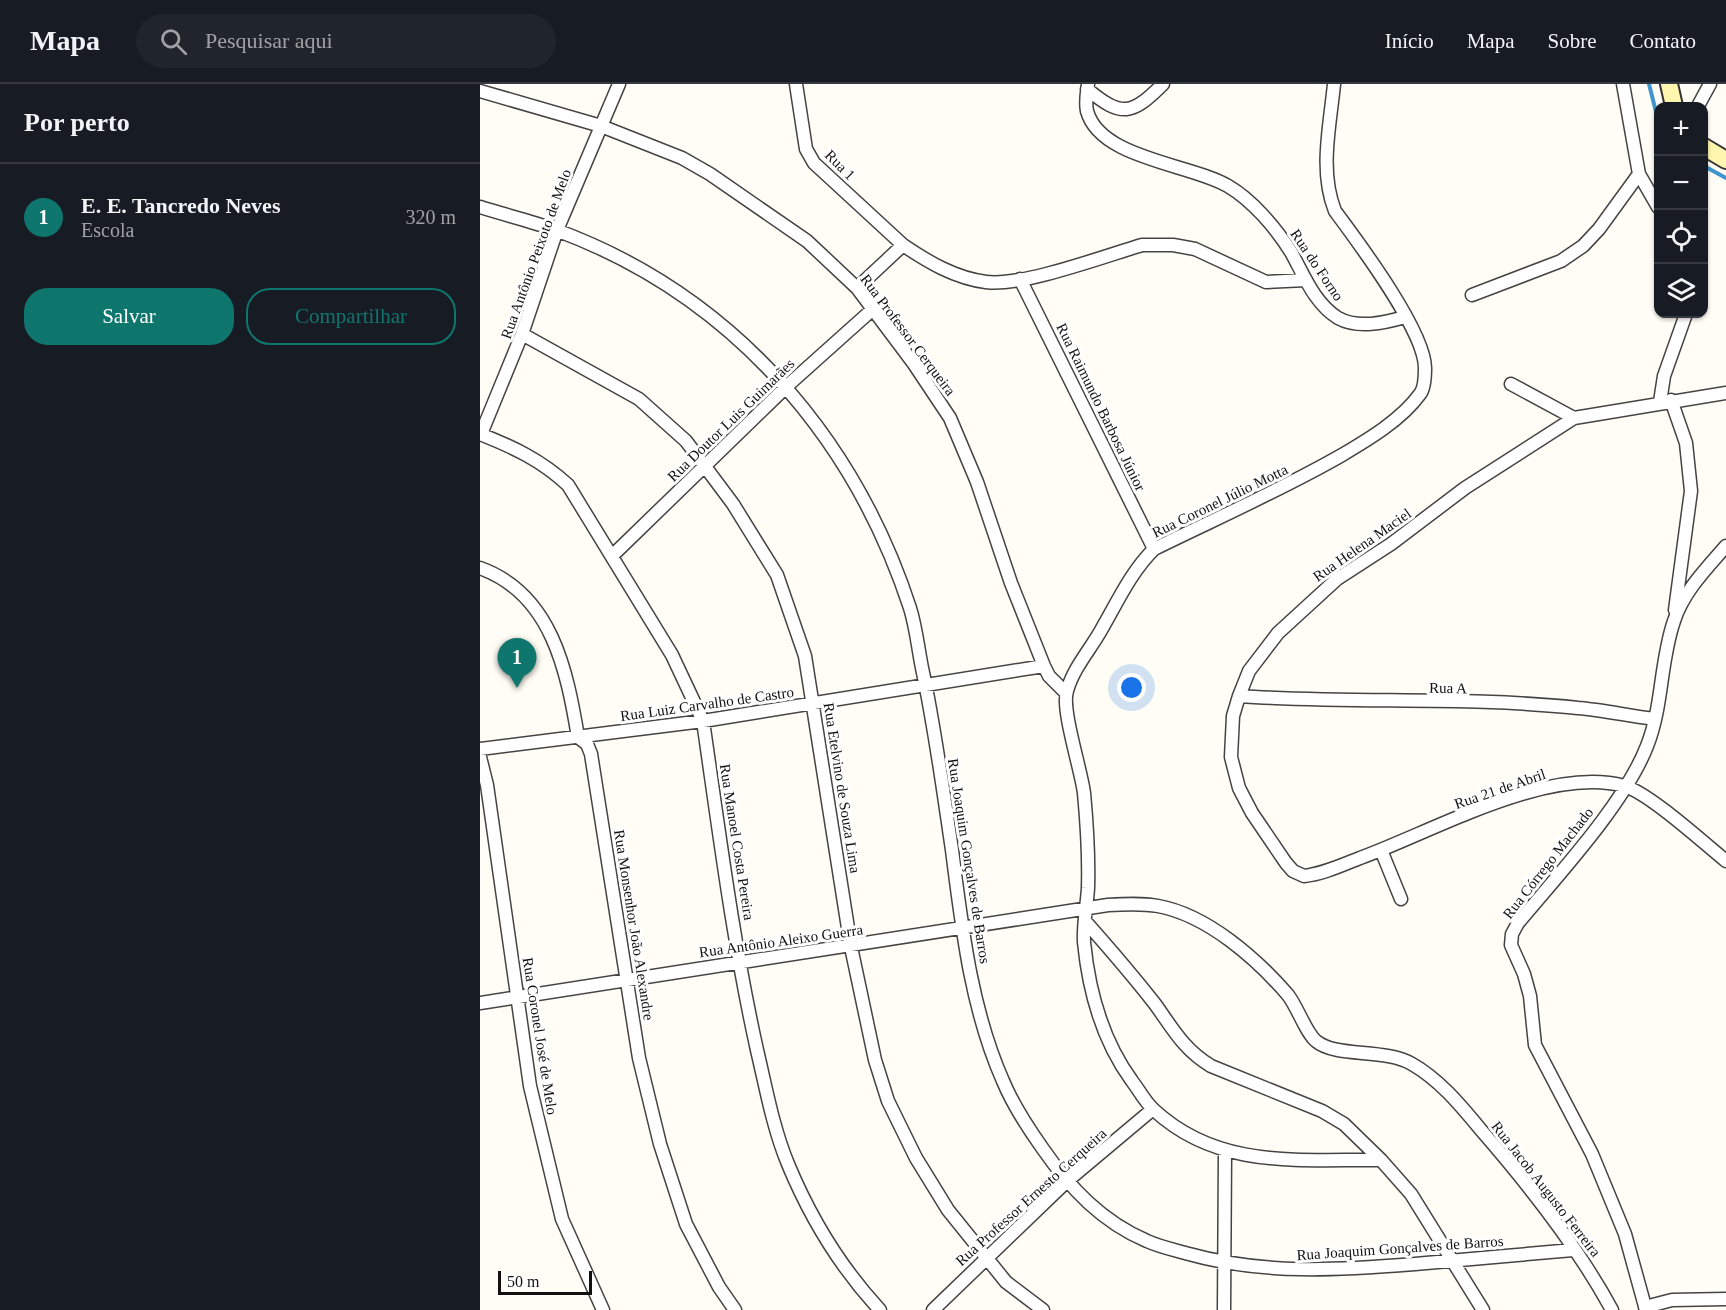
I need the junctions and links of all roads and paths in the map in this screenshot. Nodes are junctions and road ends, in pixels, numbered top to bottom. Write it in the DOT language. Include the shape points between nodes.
graph roads {
  1 [pos="619,84"];
  2 [pos="796,84"];
  3 [pos="1163,84"];
  4 [pos="1334,84"];
  5 [pos="1623,84"];
  6 [pos="1669,84"];
  7 [pos="1710,84"];
  8 [pos="1087,86"];
  9 [pos="480,91"];
  10 [pos="1673,102"];
  11 [pos="1700,102"];
  12 [pos="601,126"];
  13 [pos="1708,149"];
  14 [pos="1726,160"];
  15 [pos="1639,174"];
  16 [pos="1654,199"];
  17 [pos="480,207"];
  18 [pos="557,230"];
  19 [pos="903,245"];
  20 [pos="1020,279"];
  21 [pos="1306,280"];
  22 [pos="857,288"];
  23 [pos="1472,295"];
  24 [pos="873,309"];
  25 [pos="1405,317"];
  26 [pos="1685,318"];
  27 [pos="522,334"];
  28 [pos="1511,384"];
  29 [pos="787,386"];
  30 [pos="1726,393"];
  31 [pos="1666,401"];
  32 [pos="1574,418"];
  33 [pos="481,434"];
  34 [pos="706,465"];
  35 [pos="1726,546"];
  36 [pos="1154,549"];
  37 [pos="613,555"];
  38 [pos="480,568"];
  39 [pos="1674,620"];
  40 [pos="1044,666"];
  41 [pos="927,687"];
  42 [pos="1066,693"];
  43 [pos="1239,696"];
  44 [pos="814,704"];
  45 [pos="1655,720"];
  46 [pos="703,721"];
  47 [pos="578,737"];
  48 [pos="480,749"];
  49 [pos="480,757"];
  50 [pos="1626,786"];
  51 [pos="1381,850"];
  52 [pos="1726,861"];
  53 [pos="1304,876"];
  54 [pos="1401,899"];
  55 [pos="1086,915"];
  56 [pos="961,929"];
  57 [pos="851,947"];
  58 [pos="740,963"];
  59 [pos="628,979"];
  60 [pos="518,997"];
  61 [pos="480,1003"];
  62 [pos="1153,1109"];
  63 [pos="1225,1152"];
  64 [pos="1381,1160"];
  65 [pos="1066,1182"];
  66 [pos="1573,1250"];
  67 [pos="985,1258"];
  68 [pos="1453,1261"];
  69 [pos="1225,1264"];
  70 [pos="1726,1299"];
  71 [pos="1645,1308"];
  72 [pos="603,1310"];
  73 [pos="735,1310"];
  74 [pos="880,1310"];
  75 [pos="933,1310"];
  76 [pos="1043,1310"];
  77 [pos="1224,1310"];
  78 [pos="1483,1310"];
  79 [pos="1612,1310"];
  1 -- 12 [label="street, Rua Antônio Peixoto de Melo"];
  2 -- 19 [label="street, Rua 1" via="807,149 814,163"];
  3 -- 8 [label="street, Rua do Forno" via="1133,109 1113,108"];
  4 -- 25 [label="street, Rua Coronel Júlio Motta" via="1326,170 1329,196 1335,211 1391,289"];
  5 -- 15 [label="street"];
  6 -- 10 [label="street"];
  7 -- 11 [label="street"];
  8 -- 21 [label="street, Rua do Forno" via="1087,111 1102,132 1137,156 1202,172 1231,188 1273,228"];
  9 -- 12 [label="street, Rua Professor Cerqueira"];
  12 -- 18 [label="street, Rua Antônio Peixoto de Melo"];
  12 -- 22 [label="street, Rua Professor Cerqueira" via="682,158 710,174 807,241"];
  13 -- 14 [label="street"];
  15 -- 16 [label="street"];
  15 -- 23 [label="street" via="1583,246 1561,261"];
  17 -- 18 [label="street, Rua Joaquim Gonçalves de Barros"];
  18 -- 27 [label="street, Rua Antônio Peixoto de Melo"];
  18 -- 29 [label="street, Rua Joaquim Gonçalves de Barros" via="658,280 746,345"];
  19 -- 20 [label="street, Rua 1" via="931,264 975,280 1000,283"];
  19 -- 22 [label="street"];
  20 -- 21 [label="street, Rua 1" via="1157,244 1194,249 1266,282"];
  20 -- 36 [label="street, Rua Raimundo Barbosa Júnior"];
  21 -- 25 [label="street, Rua do Forno" via="1321,303 1342,320 1363,324"];
  22 -- 24 [label="street, Rua Professor Cerqueira"];
  24 -- 29 [label="street, Rua Doutor Luis Guimarães"];
  24 -- 40 [label="street, Rua Professor Cerqueira" via="950,418 962,443"];
  25 -- 36 [label="street, Rua Coronel Júlio Motta" via="1426,366 1422,392 1404,412 1368,439 1290,485"];
  26 -- 31 [label="street" via="1664,376"];
  27 -- 33 [label="street, Rua Antônio Peixoto de Melo"];
  27 -- 34 [label="street, Rua Etelvino de Souza Lima" via="639,399 686,441"];
  28 -- 32 [label="street"];
  29 -- 34 [label="street, Rua Doutor Luis Guimarães"];
  29 -- 41 [label="street, Rua Joaquim Gonçalves de Barros" via="836,451 891,557 911,612"];
  30 -- 31 [label="street, Rua Helena Maciel"];
  31 -- 32 [label="street, Rua Helena Maciel"];
  31 -- 39 [label="street" via="1686,443 1691,491"];
  32 -- 43 [label="street, Rua Helena Maciel" via="1465,488 1312,600 1261,654"];
  33 -- 37 [label="street, Rua Manoel Costa Pereira" via="519,449 568,485"];
  34 -- 37 [label="street, Rua Doutor Luis Guimarães"];
  34 -- 44 [label="street, Rua Etelvino de Souza Lima" via="777,575 805,656"];
  35 -- 39 [label="street, Rua Córrego Machado" via="1691,589"];
  36 -- 42 [label="street, Rua Coronel Júlio Motta" via="1123,590"];
  37 -- 46 [label="street, Rua Manoel Costa Pereira" via="672,655"];
  38 -- 47 [label="street, Rua Monsenhor João Alexandre" via="520,592 556,643 566,668"];
  39 -- 45 [label="street, Rua Córrego Machado"];
  40 -- 41 [label="street, Rua Luiz Carvalho de Castro"];
  40 -- 42 [label="street, Rua Professor Cerqueira"];
  41 -- 44 [label="street, Rua Luiz Carvalho de Castro"];
  41 -- 56 [label="street, Rua Joaquim Gonçalves de Barros"];
  42 -- 55 [label="street" via="1087,825"];
  43 -- 45 [label="street, Rua A" via="1506,703 1578,708"];
  43 -- 53 [label="street, Rua Helena Maciel" via="1231,738 1235,775 1252,813 1286,863"];
  44 -- 46 [label="street, Rua Luiz Carvalho de Castro"];
  44 -- 57 [label="street, Rua Etelvino de Souza Lima"];
  45 -- 50 [label="street, Rua Córrego Machado"];
  46 -- 47 [label="street, Rua Luiz Carvalho de Castro"];
  46 -- 58 [label="street, Rua Manoel Costa Pereira"];
  47 -- 48 [label="street, Rua Luiz Carvalho de Castro"];
  47 -- 59 [label="street, Rua Monsenhor João Alexandre" via="591,754"];
  49 -- 60 [label="street, Rua Coronel José de Melo"];
  50 -- 51 [label="street, Rua 21 de Abril" via="1554,784"];
  50 -- 52 [label="street, Rua 21 de Abril"];
  50 -- 71 [label="street, Rua Córrego Machado" via="1518,923 1511,945 1530,996 1535,1045 1592,1154 1625,1234"];
  51 -- 53 [label="street, Rua 21 de Abril"];
  51 -- 54 [label="street"];
  55 -- 56 [label="street, Rua Antônio Aleixo Guerra"];
  55 -- 62 [label="street" via="1084,940 1102,1029 1116,1059"];
  55 -- 64 [label="street" via="1194,1056 1322,1111 1344,1124"];
  55 -- 66 [label="street, Rua Jacob Augusto Ferreira" via="1146,904 1187,915 1225,938 1275,981 1301,1013 1315,1041 1336,1050 1380,1053 1424,1071 1510,1163"];
  56 -- 57 [label="street, Rua Antônio Aleixo Guerra"];
  56 -- 65 [label="street, Rua Joaquim Gonçalves de Barros" via="983,1025 1003,1082 1025,1123"];
  57 -- 58 [label="street, Rua Antônio Aleixo Guerra"];
  57 -- 67 [label="street, Rua Etelvino de Souza Lima" via="875,1060 888,1101 948,1210"];
  58 -- 59 [label="street, Rua Antônio Aleixo Guerra"];
  58 -- 74 [label="street, Rua Manoel Costa Pereira" via="768,1095 788,1163 819,1228 858,1286"];
  59 -- 60 [label="street, Rua Antônio Aleixo Guerra"];
  59 -- 73 [label="street, Rua Monsenhor João Alexandre" via="645,1089 682,1214"];
  60 -- 61 [label="street, Rua Antônio Aleixo Guerra"];
  60 -- 72 [label="street, Rua Coronel José de Melo" via="530,1086 562,1219"];
  62 -- 63 [label="street" via="1189,1136"];
  62 -- 65 [label="street, Rua Professor Ernesto Cerqueira"];
  63 -- 64 [label="street" via="1252,1157"];
  63 -- 69 [label="street"];
  64 -- 68 [label="street" via="1411,1194"];
  65 -- 67 [label="street, Rua Professor Ernesto Cerqueira"];
  65 -- 69 [label="street, Rua Joaquim Gonçalves de Barros" via="1118,1226 1148,1242"];
  66 -- 68 [label="street, Rua Joaquim Gonçalves de Barros"];
  66 -- 79 [label="street, Rua Jacob Augusto Ferreira"];
  67 -- 75 [label="street, Rua Professor Ernesto Cerqueira"];
  67 -- 76 [label="street, Rua Etelvino de Souza Lima" via="1006,1282"];
  68 -- 69 [label="street, Rua Joaquim Gonçalves de Barros" via="1287,1271"];
  68 -- 78 [label="street"];
  69 -- 77 [label="street"];
  70 -- 71 [label="street" via="1672,1300"];
}
